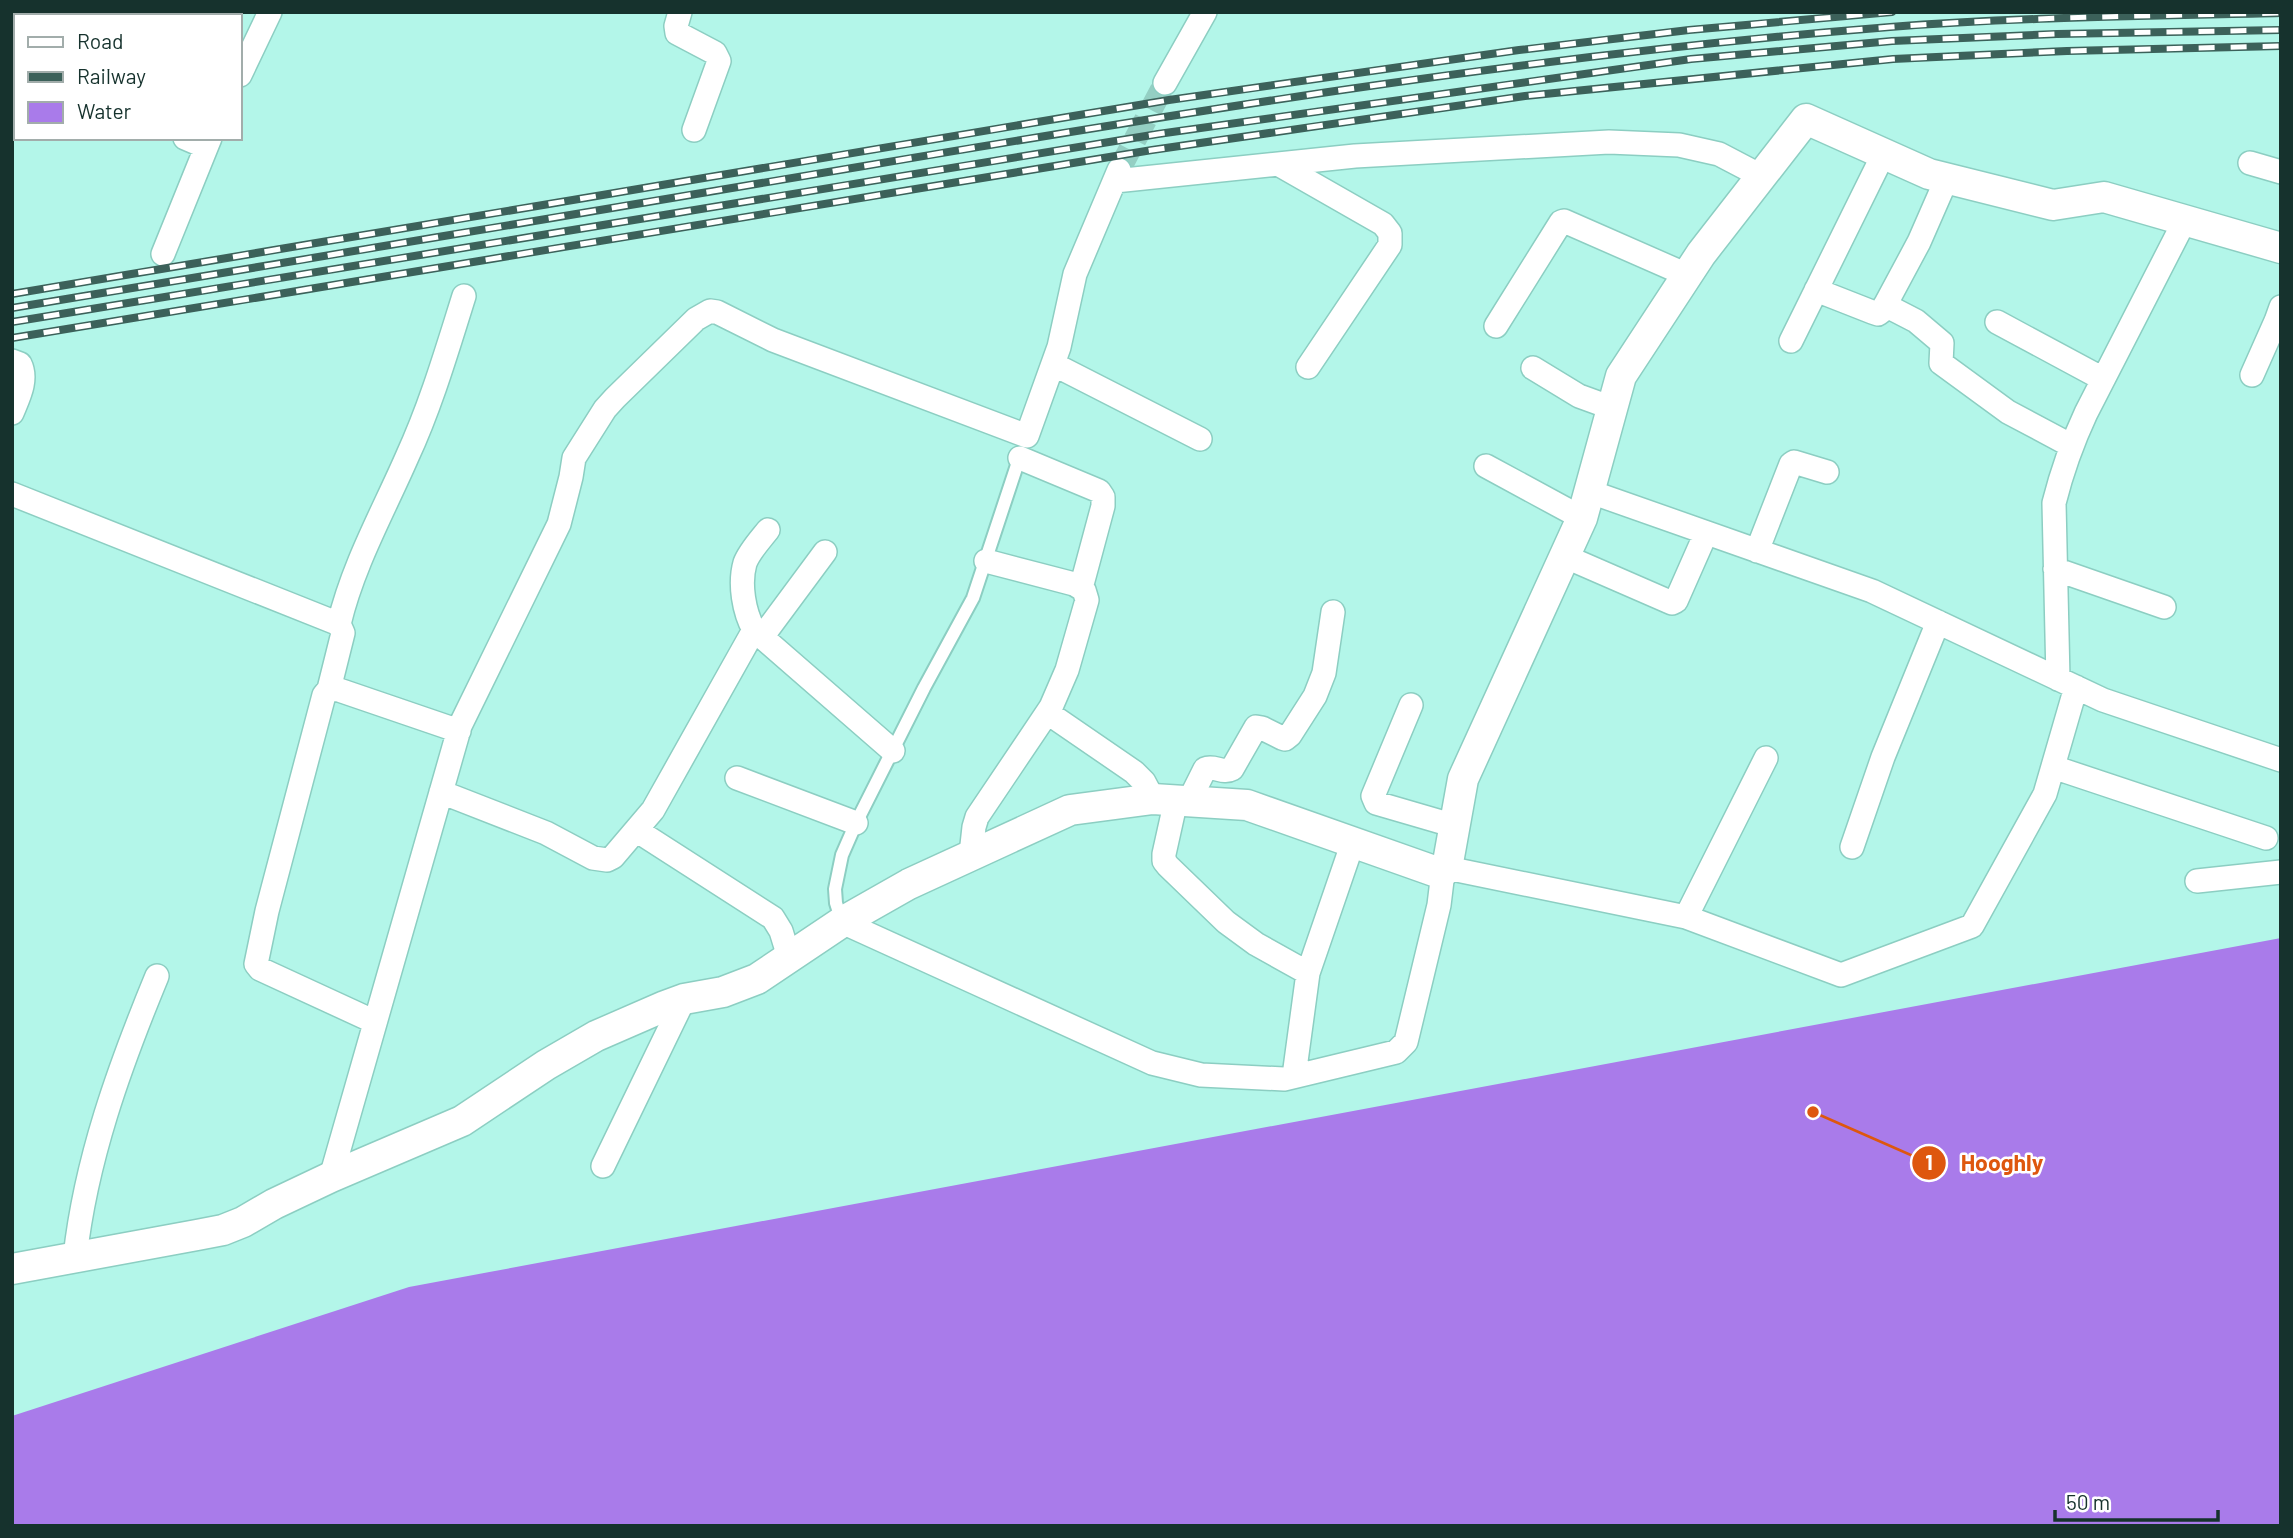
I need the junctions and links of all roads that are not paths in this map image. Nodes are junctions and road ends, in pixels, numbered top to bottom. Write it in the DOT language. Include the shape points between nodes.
graph roads {
  1 [pos="270,12"];
  2 [pos="680,12"];
  3 [pos="1205,12"];
  4 [pos="242,71"];
  5 [pos="1165,83"];
  6 [pos="694,130"];
  7 [pos="200,141"];
  8 [pos="1884,153"];
  9 [pos="2250,163"];
  10 [pos="1278,164"];
  11 [pos="2281,172"];
  12 [pos="1761,176"];
  13 [pos="1947,178"];
  14 [pos="2185,220"];
  15 [pos="2281,248"];
  16 [pos="163,254"];
  17 [pos="1687,275"];
  18 [pos="1816,290"];
  19 [pos="464,296"];
  20 [pos="1885,306"];
  21 [pos="2281,307"];
  22 [pos="1997,322"];
  23 [pos="1496,326"];
  24 [pos="1791,341"];
  25 [pos="12,361"];
  26 [pos="1053,364"];
  27 [pos="1308,367"];
  28 [pos="1533,368"];
  29 [pos="2252,375"];
  30 [pos="2103,379"];
  31 [pos="1612,408"];
  32 [pos="12,413"];
  33 [pos="1200,439"];
  34 [pos="2070,445"];
  35 [pos="1023,447"];
  36 [pos="1486,466"];
  37 [pos="1827,472"];
  38 [pos="12,494"];
  39 [pos="1585,505"];
  40 [pos="768,530"];
  41 [pos="1706,533"];
  42 [pos="1757,551"];
  43 [pos="825,552"];
  44 [pos="1564,556"];
  45 [pos="986,561"];
  46 [pos="2055,569"];
  47 [pos="1081,588"];
  48 [pos="2164,607"];
  49 [pos="1333,612"];
  50 [pos="1938,622"];
  51 [pos="339,624"];
  52 [pos="758,634"];
  53 [pos="2067,683"];
  54 [pos="329,689"];
  55 [pos="1411,705"];
  56 [pos="1048,713"];
  57 [pos="459,731"];
  58 [pos="892,751"];
  59 [pos="1766,758"];
  60 [pos="2281,760"];
  61 [pos="2053,767"];
  62 [pos="737,778"];
  63 [pos="441,792"];
  64 [pos="1172,800"];
  65 [pos="856,823"];
  66 [pos="1455,826"];
  67 [pos="636,830"];
  68 [pos="2266,838"];
  69 [pos="1353,842"];
  70 [pos="1852,847"];
  71 [pos="971,854"];
  72 [pos="1445,870"];
  73 [pos="2281,872"];
  74 [pos="2197,881"];
  75 [pos="1686,917"];
  76 [pos="842,922"];
  77 [pos="789,957"];
  78 [pos="1308,973"];
  79 [pos="157,976"];
  80 [pos="684,999"];
  81 [pos="374,1022"];
  82 [pos="1294,1076"];
  83 [pos="603,1166"];
  84 [pos="331,1177"];
  85 [pos="75,1257"];
  86 [pos="12,1269"];
  1 -- 4 [label="street"];
  2 -- 6 [label="street" via="677,33 715,54 719,61"];
  3 -- 5 [label="street"];
  7 -- 16 [label="street"];
  8 -- 12 [label="street" via="1806,119"];
  8 -- 13 [label="street"];
  8 -- 18 [label="street"];
  9 -- 11 [label="street"];
  10 -- 12 [label="street" via="1644,142 1718,154"];
  10 -- 26 [label="street" via="1117,175 1075,274"];
  10 -- 27 [label="street" via="1390,233 1390,245"];
  12 -- 17 [label="street"];
  13 -- 14 [label="street" via="2053,205 2104,197"];
  13 -- 20 [label="street"];
  14 -- 15 [label="street"];
  14 -- 30 [label="street"];
  17 -- 23 [label="street" via="1564,221"];
  17 -- 31 [label="street" via="1621,376"];
  18 -- 20 [label="street" via="1878,314"];
  18 -- 24 [label="street"];
  19 -- 51 [label="street" via="429,404 354,574"];
  20 -- 34 [label="street" via="1916,321 1942,343 1939,362 2008,412"];
  21 -- 29 [label="street"];
  22 -- 30 [label="street"];
  25 -- 32 [label="street" via="20,365 23,374"];
  26 -- 33 [label="street"];
  26 -- 35 [label="street"];
  28 -- 31 [label="street" via="1579,396"];
  30 -- 34 [label="street"];
  31 -- 39 [label="street"];
  34 -- 46 [label="street" via="2054,503"];
  35 -- 45 [label="lane"];
  35 -- 47 [label="street" via="1103,497"];
  35 -- 57 [label="street" via="717,312 704,314 615,398 575,455 559,524"];
  36 -- 39 [label="street"];
  37 -- 42 [label="street" via="1791,464"];
  38 -- 51 [label="street"];
  39 -- 41 [label="street"];
  39 -- 44 [label="street"];
  40 -- 52 [label="street" via="745,563 747,618"];
  41 -- 42 [label="street"];
  41 -- 44 [label="street" via="1672,603"];
  42 -- 50 [label="street" via="1872,591"];
  43 -- 52 [label="street"];
  44 -- 66 [label="street" via="1463,779"];
  45 -- 47 [label="street"];
  45 -- 58 [label="lane" via="973,598"];
  46 -- 48 [label="street"];
  46 -- 53 [label="street"];
  47 -- 56 [label="street" via="1087,600 1068,670"];
  49 -- 64 [label="street" via="1324,673 1290,735 1282,738 1256,727 1232,769 1205,769"];
  50 -- 53 [label="street"];
  50 -- 70 [label="street"];
  51 -- 54 [label="street" via="343,633"];
  52 -- 58 [label="street"];
  52 -- 67 [label="street"];
  53 -- 60 [label="street"];
  53 -- 61 [label="street"];
  54 -- 57 [label="street"];
  54 -- 81 [label="street" via="320,708 256,964"];
  55 -- 66 [label="street" via="1374,800"];
  56 -- 64 [label="street"];
  56 -- 71 [label="street" via="977,817"];
  57 -- 63 [label="street"];
  58 -- 65 [label="lane"];
  59 -- 75 [label="street"];
  61 -- 68 [label="street"];
  61 -- 75 [label="street" via="2045,794 1972,926 1840,975"];
  62 -- 65 [label="street"];
  63 -- 67 [label="street" via="546,833 600,860 613,857"];
  63 -- 81 [label="street"];
  64 -- 69 [label="street" via="1247,805"];
  64 -- 71 [label="street" via="1070,810"];
  64 -- 78 [label="street" via="1164,861 1227,922"];
  65 -- 76 [label="lane" via="837,872 835,890"];
  66 -- 72 [label="street"];
  67 -- 77 [label="street" via="773,918"];
  69 -- 72 [label="street" via="1434,871"];
  69 -- 78 [label="street"];
  71 -- 76 [label="street"];
  72 -- 75 [label="street"];
  72 -- 82 [label="street" via="1406,1042 1396,1052"];
  73 -- 74 [label="street"];
  76 -- 77 [label="street"];
  76 -- 82 [label="street" via="1152,1063 1201,1075"];
  77 -- 80 [label="street" via="744,985"];
  78 -- 82 [label="street"];
  79 -- 85 [label="street" via="95,1146"];
  80 -- 83 [label="street"];
  80 -- 84 [label="street" via="596,1036 462,1121"];
  81 -- 84 [label="street"];
  84 -- 85 [label="street" via="223,1230"];
  85 -- 86 [label="street"];
}
